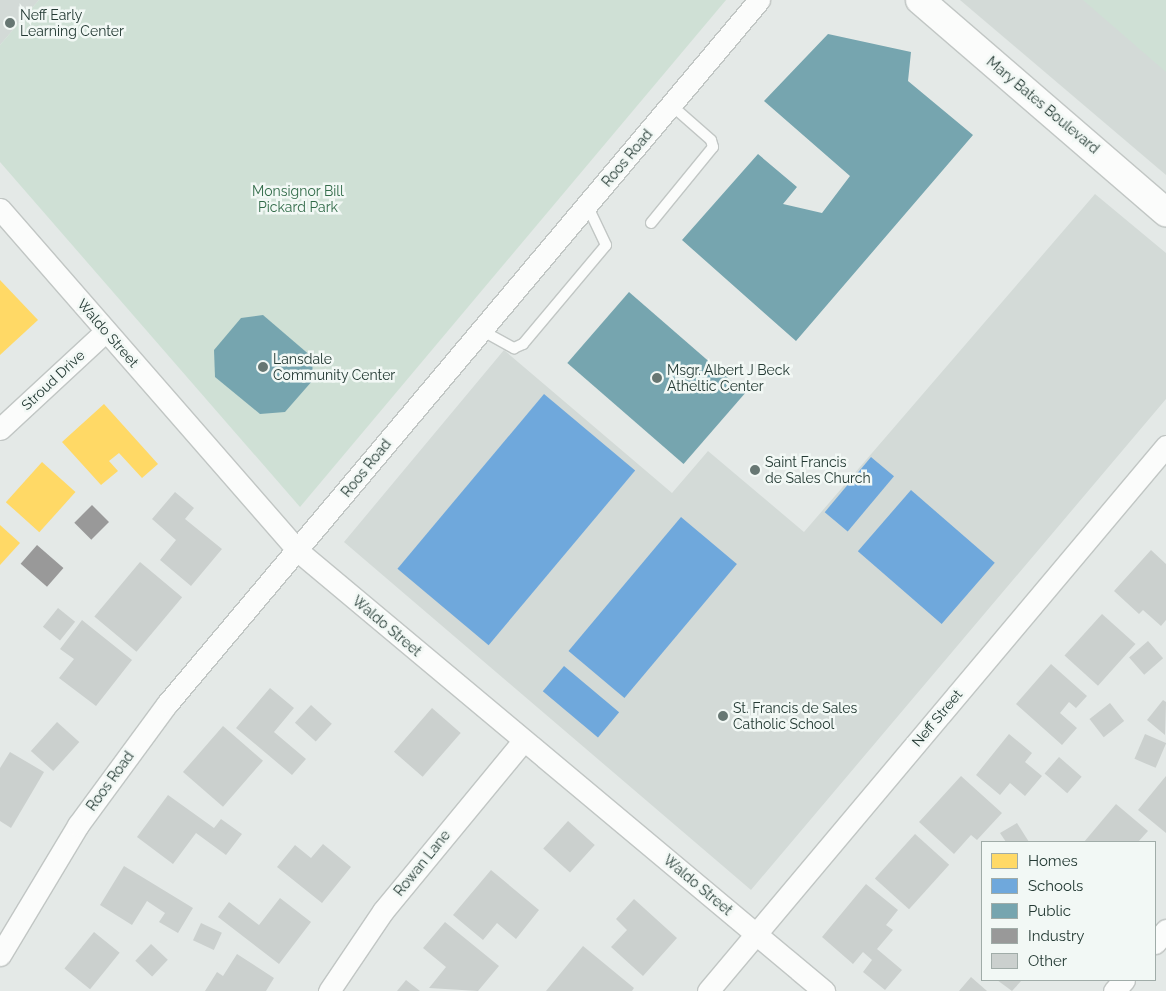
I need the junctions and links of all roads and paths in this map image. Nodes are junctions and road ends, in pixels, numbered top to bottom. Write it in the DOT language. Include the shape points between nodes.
graph roads {
  1 [pos="759,0"];
  2 [pos="920,0"];
  3 [pos="671,105"];
  4 [pos="586,205"];
  5 [pos="0,209"];
  6 [pos="1166,212"];
  7 [pos="650,223"];
  8 [pos="106,330"];
  9 [pos="481,330"];
  10 [pos="0,429"];
  11 [pos="1166,446"];
  12 [pos="298,551"];
  13 [pos="523,741"];
  14 [pos="1166,930"];
  15 [pos="756,933"];
  16 [pos="1156,943"];
  17 [pos="0,955"];
  18 [pos="1123,981"];
  19 [pos="330,991"];
  20 [pos="708,991"];
  21 [pos="824,991"];
  22 [pos="1114,991"];
  1 -- 3 [label="street, Roos Road"];
  2 -- 6 [label="street, Mary Bates Boulevard"];
  3 -- 4 [label="street, Roos Road"];
  3 -- 7 [label="lane" via="711,140 713,147"];
  4 -- 9 [label="street, Roos Road"];
  4 -- 9 [label="lane" via="606,244 523,344 514,348"];
  5 -- 8 [label="street, Waldo Street"];
  8 -- 10 [label="street, Stroud Drive"];
  8 -- 12 [label="street, Waldo Street"];
  9 -- 12 [label="street, Roos Road"];
  11 -- 15 [label="street, Neff Street"];
  12 -- 13 [label="street, Waldo Street"];
  12 -- 17 [label="street, Roos Road" via="167,704 114,774 78,825"];
  13 -- 15 [label="street, Waldo Street"];
  13 -- 19 [label="street, Rowan Lane" via="383,911"];
  14 -- 16 [label="street"];
  15 -- 20 [label="street, Neff Street"];
  15 -- 21 [label="street, Waldo Street"];
  18 -- 22 [label="street"];
}
